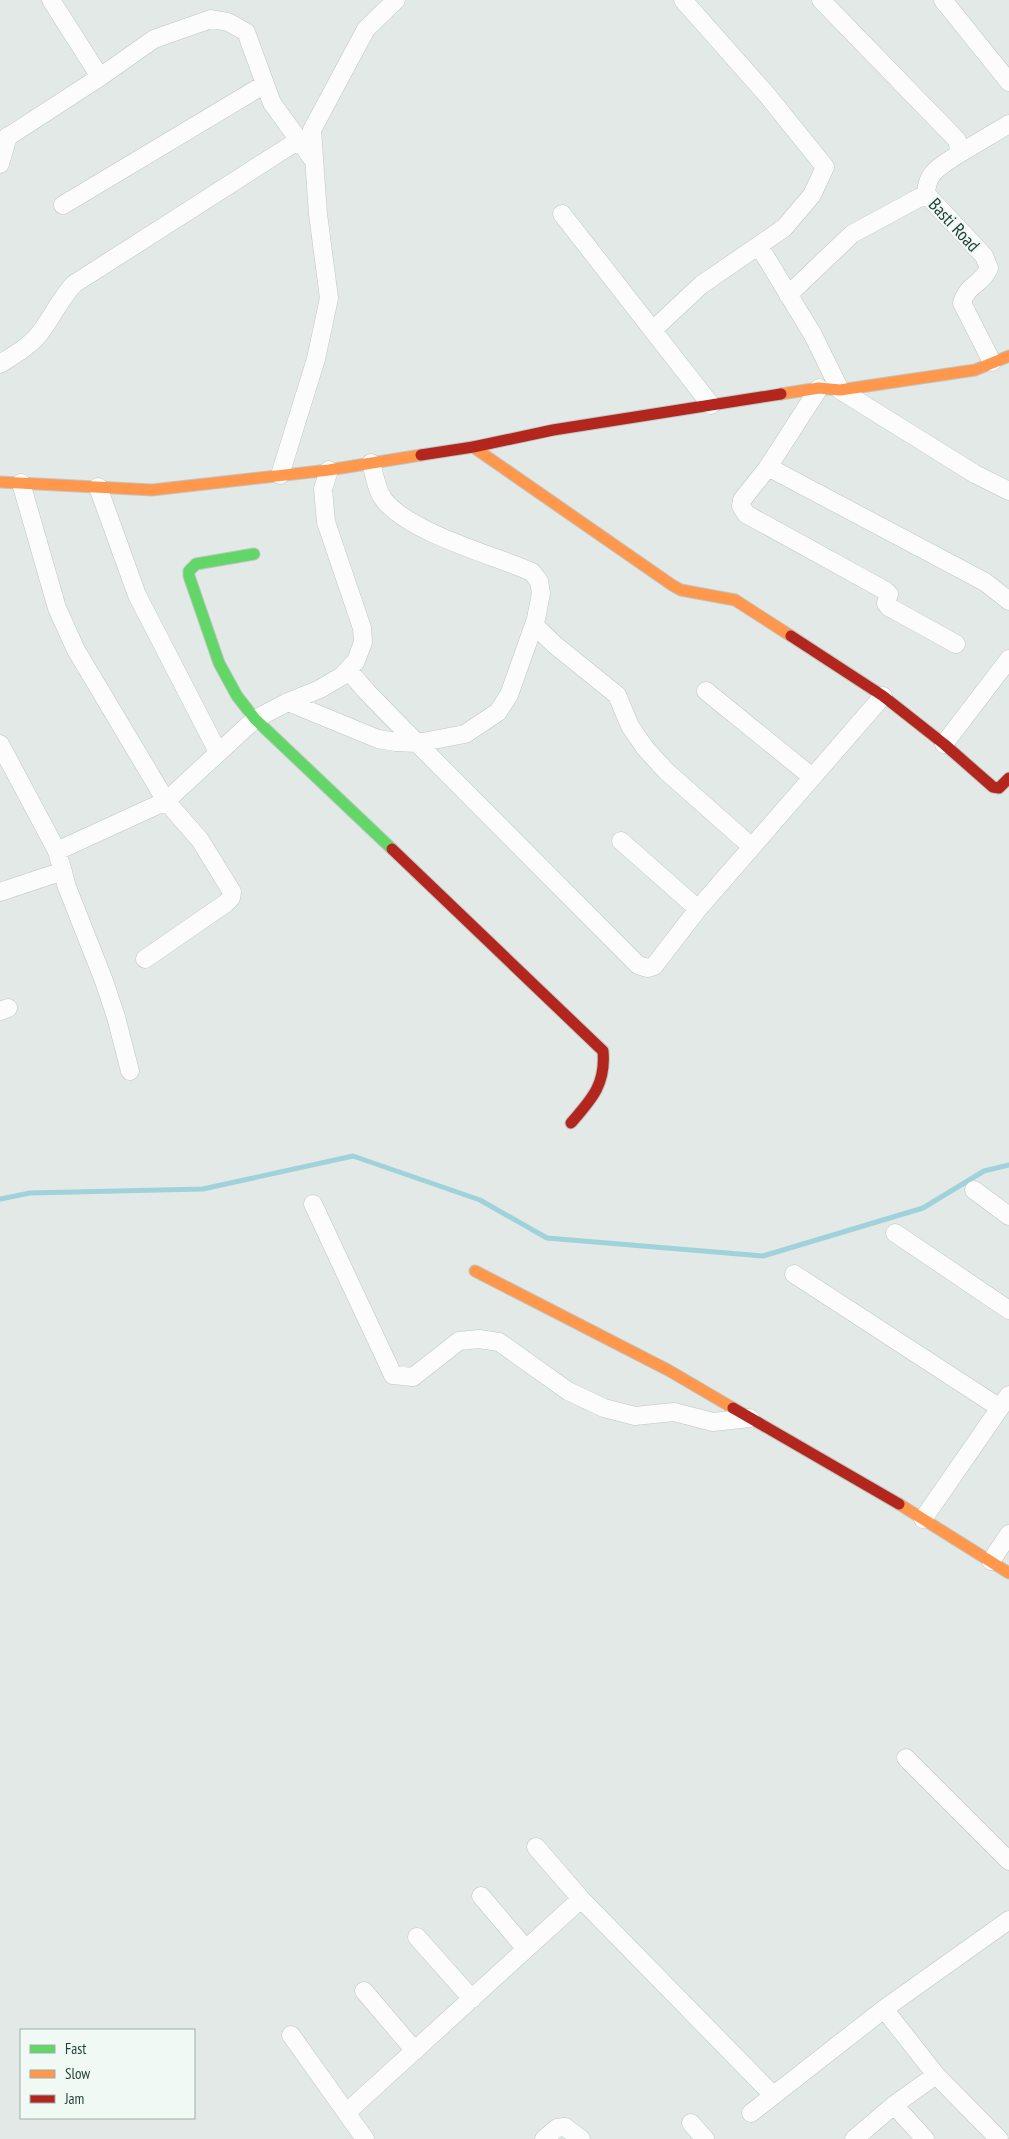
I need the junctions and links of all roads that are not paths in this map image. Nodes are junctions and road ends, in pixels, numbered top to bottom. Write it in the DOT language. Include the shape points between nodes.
graph roads {
  1 [pos="51,0"];
  2 [pos="396,0"];
  3 [pos="683,0"];
  4 [pos="821,0"];
  5 [pos="943,0"];
  6 [pos="100,77"];
  7 [pos="1009,82"];
  8 [pos="266,84"];
  9 [pos="1009,124"];
  10 [pos="4,139"];
  11 [pos="299,140"];
  12 [pos="957,155"];
  13 [pos="314,161"];
  14 [pos="0,164"];
  15 [pos="926,194"];
  16 [pos="63,204"];
  17 [pos="562,214"];
  18 [pos="759,246"];
  19 [pos="788,295"];
  20 [pos="653,330"];
  21 [pos="1009,356"];
  22 [pos="992,362"];
  23 [pos="0,364"];
  24 [pos="819,388"];
  25 [pos="840,390"];
  26 [pos="711,404"];
  27 [pos="473,447"];
  28 [pos="372,463"];
  29 [pos="768,467"];
  30 [pos="329,470"];
  31 [pos="280,475"];
  32 [pos="0,482"];
  33 [pos="20,483"];
  34 [pos="98,487"];
  35 [pos="1009,491"];
  36 [pos="254,554"];
  37 [pos="1009,601"];
  38 [pos="534,625"];
  39 [pos="956,644"];
  40 [pos="1009,659"];
  41 [pos="348,670"];
  42 [pos="706,691"];
  43 [pos="882,696"];
  44 [pos="288,702"];
  45 [pos="255,719"];
  46 [pos="417,743"];
  47 [pos="0,744"];
  48 [pos="944,744"];
  49 [pos="218,752"];
  50 [pos="812,778"];
  51 [pos="1009,778"];
  52 [pos="166,801"];
  53 [pos="621,841"];
  54 [pos="752,847"];
  55 [pos="57,851"];
  56 [pos="63,871"];
  57 [pos="0,892"];
  58 [pos="698,909"];
  59 [pos="145,959"];
  60 [pos="130,1071"];
  61 [pos="571,1123"];
  62 [pos="974,1190"];
  63 [pos="313,1204"];
  64 [pos="1009,1216"];
  65 [pos="895,1233"];
  66 [pos="475,1271"];
  67 [pos="794,1274"];
  68 [pos="1009,1310"];
  69 [pos="1004,1401"];
  70 [pos="750,1418"];
  71 [pos="923,1519"];
  72 [pos="1009,1534"];
  73 [pos="990,1561"];
  74 [pos="1009,1573"];
  75 [pos="906,1758"];
  76 [pos="536,1847"];
  77 [pos="1009,1861"];
  78 [pos="481,1896"];
  79 [pos="581,1899"];
  80 [pos="1009,1920"];
  81 [pos="417,1937"];
  82 [pos="526,1949"];
  83 [pos="364,1991"];
  84 [pos="472,1998"];
  85 [pos="884,2009"];
  86 [pos="291,2035"];
  87 [pos="415,2051"];
  88 [pos="936,2075"];
  89 [pos="773,2096"];
  90 [pos="894,2105"];
  91 [pos="347,2112"];
  92 [pos="751,2113"];
  93 [pos="691,2123"];
  94 [pos="365,2139"];
  95 [pos="544,2139"];
  96 [pos="581,2139"];
  97 [pos="706,2139"];
  98 [pos="854,2139"];
  99 [pos="926,2139"];
  100 [pos="999,2139"];
  1 -- 6 [label="street"];
  2 -- 13 [label="street" via="366,30 312,130"];
  3 -- 18 [label="street" via="825,166 812,195 784,228"];
  4 -- 12 [label="street" via="957,140"];
  5 -- 7 [label="street"];
  6 -- 8 [label="street" via="154,39 211,19 228,22 246,32"];
  6 -- 10 [label="street"];
  8 -- 11 [label="street" via="272,103"];
  8 -- 16 [label="street"];
  9 -- 12 [label="street, Basti Road"];
  10 -- 14 [label="street"];
  11 -- 13 [label="street"];
  11 -- 23 [label="street" via="74,284 39,334"];
  12 -- 15 [label="street, Basti Road" via="935,170 927,182"];
  13 -- 31 [label="street" via="329,298 316,359"];
  15 -- 19 [label="street" via="852,234"];
  15 -- 22 [label="street, Basti Road" via="984,256 989,268 986,276 969,288 962,303"];
  17 -- 20 [label="street"];
  18 -- 19 [label="street"];
  18 -- 20 [label="street" via="701,285"];
  19 -- 25 [label="street" via="813,335"];
  20 -- 26 [label="street"];
  21 -- 22 [label="street"];
  22 -- 25 [label="street" via="975,370"];
  24 -- 25 [label="street"];
  24 -- 26 [label="street"];
  24 -- 29 [label="street"];
  25 -- 35 [label="street" via="975,474"];
  26 -- 27 [label="street" via="553,430"];
  27 -- 28 [label="street"];
  27 -- 43 [label="street" via="658,577 681,590 735,600"];
  28 -- 30 [label="street"];
  28 -- 38 [label="street" via="378,490 402,516 447,540 532,572 539,581 541,593"];
  29 -- 37 [label="street" via="985,582"];
  29 -- 39 [label="street" via="742,500 741,506 746,514 886,591 889,607"];
  30 -- 31 [label="street"];
  30 -- 41 [label="street" via="323,489 326,522 362,628 363,642 356,661"];
  31 -- 34 [label="street" via="152,490"];
  32 -- 33 [label="street"];
  33 -- 34 [label="street"];
  33 -- 52 [label="street" via="67,633"];
  34 -- 49 [label="street" via="137,595"];
  36 -- 45 [label="street" via="196,564 188,576 219,663 237,696"];
  38 -- 46 [label="street" via="509,695 498,712 465,734"];
  38 -- 54 [label="street" via="617,695 630,726 645,748 666,771"];
  40 -- 48 [label="street"];
  41 -- 44 [label="street" via="320,689"];
  41 -- 46 [label="street"];
  42 -- 50 [label="street"];
  43 -- 48 [label="street"];
  43 -- 50 [label="street"];
  44 -- 45 [label="street"];
  44 -- 46 [label="street" via="378,739"];
  45 -- 49 [label="street"];
  45 -- 61 [label="street" via="603,1051 605,1066 601,1080 594,1095"];
  46 -- 58 [label="street" via="638,965 654,966"];
  47 -- 55 [label="street"];
  48 -- 51 [label="street" via="993,787 999,788"];
  49 -- 52 [label="street"];
  50 -- 54 [label="street"];
  52 -- 55 [label="street"];
  52 -- 59 [label="street" via="200,840 232,892 226,904"];
  53 -- 58 [label="street"];
  54 -- 58 [label="street"];
  55 -- 56 [label="street"];
  56 -- 57 [label="street"];
  56 -- 60 [label="street" via="107,990"];
  62 -- 64 [label="street"];
  63 -- 70 [label="street" via="393,1375 412,1377 460,1341 479,1339 499,1342 568,1391 604,1408 635,1416 674,1412 713,1422"];
  65 -- 68 [label="street"];
  66 -- 70 [label="street" via="668,1370"];
  67 -- 69 [label="street"];
  69 -- 71 [label="street"];
  70 -- 71 [label="street"];
  71 -- 73 [label="street"];
  72 -- 73 [label="street"];
  73 -- 74 [label="street"];
  75 -- 77 [label="street"];
  76 -- 79 [label="street"];
  78 -- 82 [label="street"];
  79 -- 82 [label="street"];
  79 -- 89 [label="street"];
  80 -- 85 [label="street"];
  81 -- 84 [label="street"];
  82 -- 84 [label="street"];
  83 -- 87 [label="street"];
  84 -- 87 [label="street"];
  85 -- 88 [label="street"];
  85 -- 89 [label="street"];
  86 -- 91 [label="street"];
  87 -- 91 [label="street"];
  88 -- 90 [label="street"];
  88 -- 100 [label="street"];
  89 -- 92 [label="street"];
  90 -- 98 [label="street"];
  90 -- 99 [label="street"];
  91 -- 94 [label="street"];
  93 -- 97 [label="street"];
  95 -- 96 [label="street" via="557,2128 565,2127"];
}
